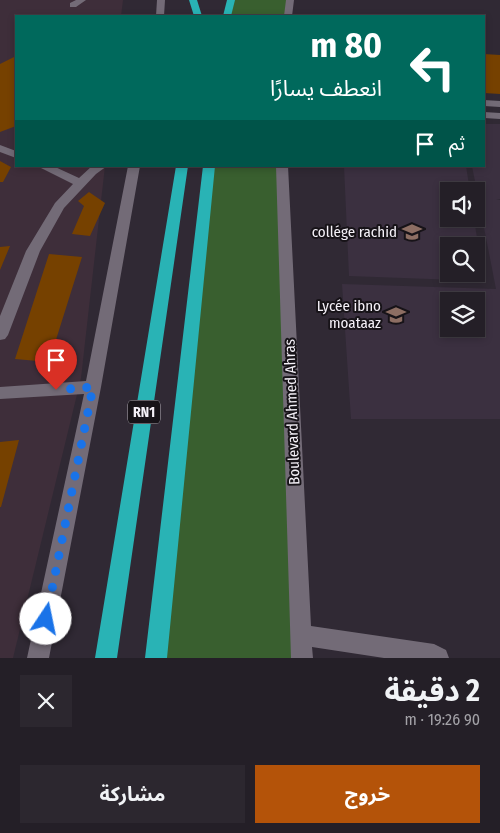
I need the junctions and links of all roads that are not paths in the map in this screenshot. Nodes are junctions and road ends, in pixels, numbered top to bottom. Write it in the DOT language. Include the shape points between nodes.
graph roads {
  1 [pos="82,0"];
  2 [pos="161,0"];
  3 [pos="193,0"];
  4 [pos="224,0"];
  5 [pos="230,0"];
  6 [pos="290,0"];
  7 [pos="73,5"];
  8 [pos="160,15"];
  9 [pos="198,15"];
  10 [pos="225,15"];
  11 [pos="225,15"];
  12 [pos="288,15"];
  13 [pos="485,103"];
  14 [pos="500,104"];
  15 [pos="485,115"];
  16 [pos="500,116"];
  17 [pos="0,148"];
  18 [pos="15,155"];
  19 [pos="45,167"];
  20 [pos="99,167"];
  21 [pos="134,167"];
  22 [pos="182,167"];
  23 [pos="209,167"];
  24 [pos="282,167"];
  25 [pos="81,183"];
  26 [pos="0,335"];
  27 [pos="93,387"];
  28 [pos="0,393"];
  29 [pos="301,635"];
  30 [pos="38,658"];
  31 [pos="106,658"];
  32 [pos="156,658"];
  33 [pos="302,658"];
  34 [pos="438,658"];
  1 -- 7 [label="street"];
  2 -- 8 [label="street"];
  3 -- 9 [label="highway"];
  4 -- 10 [label="highway"];
  5 -- 11 [label="highway"];
  6 -- 12 [label="street"];
  13 -- 14 [label="street"];
  15 -- 16 [label="street"];
  17 -- 18 [label="street"];
  19 -- 25 [label="street"];
  20 -- 25 [label="street"];
  21 -- 27 [label="street"];
  22 -- 31 [label="highway, RN1"];
  23 -- 32 [label="highway, RN1"];
  24 -- 29 [label="street, Boulevard Ahmed Ahras"];
  25 -- 26 [label="street" via="59,206 33,251"];
  27 -- 28 [label="street"];
  27 -- 30 [label="street"];
  29 -- 33 [label="street, Boulevard Ahmed Ahras"];
  29 -- 34 [label="street"];
}
